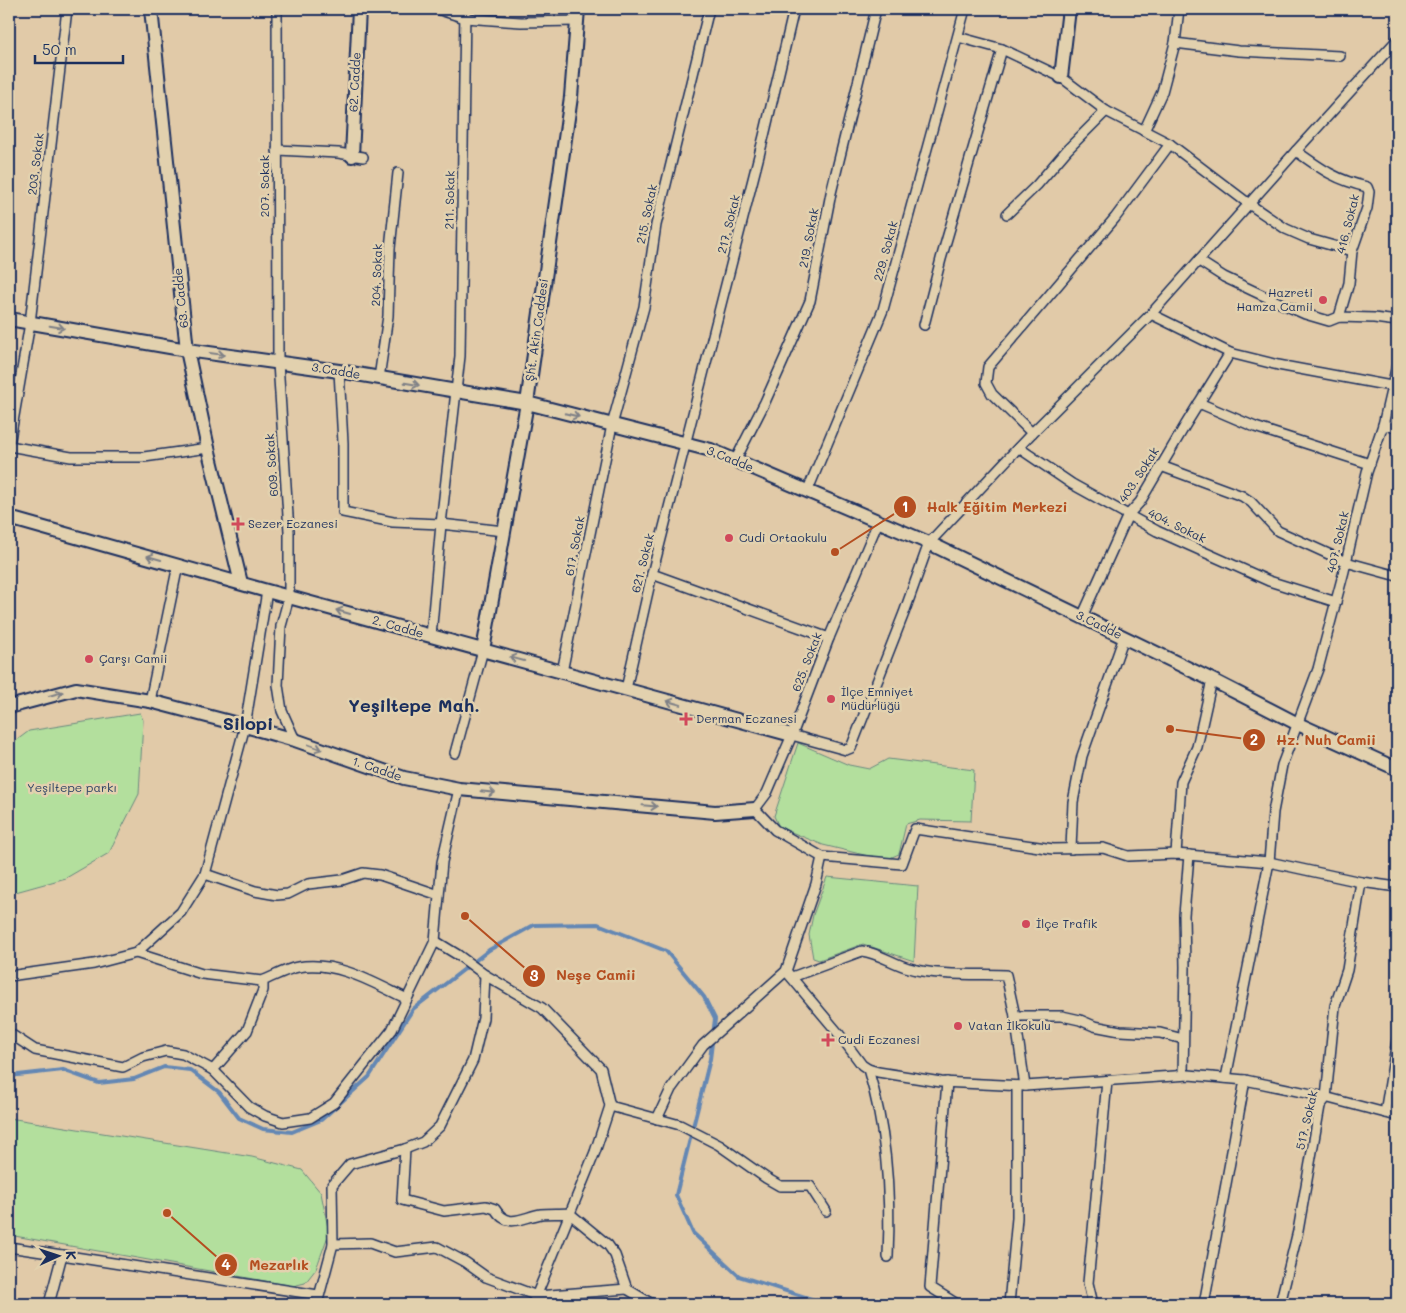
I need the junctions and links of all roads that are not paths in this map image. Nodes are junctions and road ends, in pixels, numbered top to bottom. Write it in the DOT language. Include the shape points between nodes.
graph roads {
  1 [pos="67,9"];
  2 [pos="151,9"];
  3 [pos="277,9"];
  4 [pos="359,9"];
  5 [pos="437,9"];
  6 [pos="709,9"];
  7 [pos="794,9"];
  8 [pos="876,9"];
  9 [pos="965,9"];
  10 [pos="1069,9"];
  11 [pos="1179,9"];
  12 [pos="465,13"];
  13 [pos="577,15"];
  14 [pos="958,37"];
  15 [pos="1397,40"];
  16 [pos="1175,43"];
  17 [pos="1002,49"];
  18 [pos="1340,56"];
  19 [pos="1061,77"];
  20 [pos="1106,111"];
  21 [pos="1144,132"];
  22 [pos="1170,144"];
  23 [pos="277,150"];
  24 [pos="1296,151"];
  25 [pos="357,156"];
  26 [pos="398,173"];
  27 [pos="1249,204"];
  28 [pos="1006,214"];
  29 [pos="1352,251"];
  30 [pos="1199,261"];
  31 [pos="1151,314"];
  32 [pos="1339,317"];
  33 [pos="9,319"];
  34 [pos="1397,321"];
  35 [pos="30,323"];
  36 [pos="924,326"];
  37 [pos="187,350"];
  38 [pos="1230,353"];
  39 [pos="278,363"];
  40 [pos="1397,365"];
  41 [pos="340,371"];
  42 [pos="379,378"];
  43 [pos="1391,386"];
  44 [pos="456,391"];
  45 [pos="1199,402"];
  46 [pos="527,403"];
  47 [pos="612,425"];
  48 [pos="1383,425"];
  49 [pos="1397,428"];
  50 [pos="1032,433"];
  51 [pos="687,444"];
  52 [pos="9,446"];
  53 [pos="208,448"];
  54 [pos="1019,448"];
  55 [pos="735,461"];
  56 [pos="1370,464"];
  57 [pos="1161,466"];
  58 [pos="807,492"];
  59 [pos="1128,515"];
  60 [pos="9,518"];
  61 [pos="878,522"];
  62 [pos="441,524"];
  63 [pos="504,531"];
  64 [pos="929,543"];
  65 [pos="1346,562"];
  66 [pos="178,564"];
  67 [pos="652,574"];
  68 [pos="1397,576"];
  69 [pos="241,583"];
  70 [pos="267,591"];
  71 [pos="289,597"];
  72 [pos="1336,602"];
  73 [pos="1082,617"];
  74 [pos="431,636"];
  75 [pos="1124,637"];
  76 [pos="829,638"];
  77 [pos="483,650"];
  78 [pos="562,672"];
  79 [pos="1212,680"];
  80 [pos="626,689"];
  81 [pos="150,701"];
  82 [pos="9,707"];
  83 [pos="1298,724"];
  84 [pos="245,726"];
  85 [pos="790,735"];
  86 [pos="295,740"];
  87 [pos="455,753"];
  88 [pos="1397,769"];
  89 [pos="459,789"];
  90 [pos="755,809"];
  91 [pos="1071,850"];
  92 [pos="1176,854"];
  93 [pos="1189,855"];
  94 [pos="822,857"];
  95 [pos="1269,862"];
  96 [pos="205,874"];
  97 [pos="1361,882"];
  98 [pos="1397,887"];
  99 [pos="439,895"];
  100 [pos="435,941"];
  101 [pos="136,953"];
  102 [pos="789,974"];
  103 [pos="484,975"];
  104 [pos="9,976"];
  105 [pos="262,981"];
  106 [pos="407,999"];
  107 [pos="1015,1016"];
  108 [pos="9,1033"];
  109 [pos="1183,1039"];
  110 [pos="1397,1040"];
  111 [pos="868,1069"];
  112 [pos="213,1070"];
  113 [pos="1183,1075"];
  114 [pos="1226,1078"];
  115 [pos="1245,1080"];
  116 [pos="1107,1081"];
  117 [pos="948,1082"];
  118 [pos="1021,1086"];
  119 [pos="1326,1098"];
  120 [pos="610,1106"];
  121 [pos="1385,1113"];
  122 [pos="1397,1116"];
  123 [pos="657,1119"];
  124 [pos="405,1149"];
  125 [pos="826,1211"];
  126 [pos="569,1213"];
  127 [pos="333,1244"];
  128 [pos="9,1247"];
  129 [pos="62,1255"];
  130 [pos="888,1257"];
  131 [pos="627,1289"];
  132 [pos="318,1300"];
  133 [pos="535,1300"];
  134 [pos="49,1304"];
  135 [pos="652,1304"];
  136 [pos="957,1304"];
  137 [pos="1009,1304"];
  138 [pos="1093,1304"];
  139 [pos="1204,1304"];
  140 [pos="1280,1304"];
  1 -- 35 [label="street, 203. Sokak"];
  2 -- 37 [label="street, 63. Cadde"];
  3 -- 23 [label="street, 207. Sokak"];
  4 -- 25 [label="street, 62. Cadde"];
  5 -- 12 [label="street"];
  6 -- 47 [label="street, 215. Sokak" via="656,225 644,307"];
  7 -- 51 [label="street, 217. Sokak"];
  8 -- 55 [label="street, 219. Sokak" via="831,193 810,301"];
  9 -- 14 [label="street, 229. Sokak"];
  10 -- 19 [label="street"];
  11 -- 16 [label="street"];
  12 -- 13 [label="street" via="521,22"];
  12 -- 44 [label="street, 211. Sokak" via="460,356"];
  13 -- 46 [label="street, Şht. Akin Caddesi" via="570,97"];
  14 -- 17 [label="street"];
  14 -- 58 [label="street, 229. Sokak" via="883,310"];
  15 -- 24 [label="street"];
  16 -- 18 [label="street" via="1239,51"];
  16 -- 21 [label="street" via="1162,92"];
  17 -- 19 [label="street"];
  17 -- 36 [label="street"];
  19 -- 20 [label="street"];
  20 -- 21 [label="street"];
  20 -- 28 [label="street"];
  21 -- 22 [label="street"];
  22 -- 27 [label="street"];
  22 -- 50 [label="street" via="1115,218 988,367 986,383 992,394"];
  23 -- 25 [label="street"];
  23 -- 39 [label="street, 207. Sokak"];
  24 -- 27 [label="street"];
  24 -- 29 [label="street, 416. Sokak" via="1324,172 1367,188 1367,208"];
  26 -- 42 [label="street, 204. Sokak" via="390,248 388,316"];
  27 -- 29 [label="street" via="1286,229"];
  27 -- 30 [label="street"];
  29 -- 32 [label="street, 416. Sokak" via="1349,283"];
  30 -- 31 [label="street"];
  30 -- 32 [label="street" via="1233,282 1305,314 1329,321"];
  31 -- 38 [label="street"];
  31 -- 50 [label="street"];
  32 -- 34 [label="street"];
  33 -- 35 [label="street, 3.Cadde"];
  35 -- 37 [label="street, 3.Cadde, one-way"];
  35 -- 52 [label="street, 203. Sokak"];
  37 -- 39 [label="street, 3.Cadde, one-way"];
  37 -- 53 [label="street, 63. Cadde"];
  38 -- 43 [label="street"];
  38 -- 45 [label="street, 403. Sokak"];
  39 -- 41 [label="street, 3.Cadde"];
  39 -- 71 [label="street, 609. Sokak" via="289,532"];
  40 -- 43 [label="street, 407. Sokak"];
  41 -- 42 [label="street, 3.Cadde"];
  41 -- 62 [label="street" via="343,512 393,522"];
  42 -- 44 [label="street, 3.Cadde, one-way"];
  43 -- 48 [label="street, 407. Sokak"];
  44 -- 46 [label="street, 3.Cadde"];
  44 -- 62 [label="street, 211. Sokak"];
  45 -- 56 [label="street" via="1255,427"];
  45 -- 57 [label="street, 403. Sokak"];
  46 -- 47 [label="street, 3.Cadde, one-way"];
  46 -- 63 [label="street, Şht. Akin Caddesi"];
  47 -- 51 [label="street, 3.Cadde"];
  47 -- 78 [label="street, 617. Sokak"];
  48 -- 49 [label="street"];
  48 -- 56 [label="street, 407. Sokak"];
  50 -- 54 [label="street"];
  51 -- 55 [label="street, 3.Cadde"];
  51 -- 67 [label="street, 621. Sokak"];
  52 -- 53 [label="street" via="71,457 144,457"];
  53 -- 69 [label="street, 63. Cadde"];
  54 -- 59 [label="street, 404. Sokak" via="1072,484"];
  54 -- 64 [label="street"];
  55 -- 58 [label="street, 3.Cadde"];
  56 -- 65 [label="street, 407. Sokak"];
  57 -- 59 [label="street, 403. Sokak" via="1140,502"];
  57 -- 65 [label="street" via="1242,496 1252,502 1278,531"];
  58 -- 61 [label="street, 3.Cadde"];
  59 -- 72 [label="street, 404. Sokak" via="1269,582"];
  59 -- 73 [label="street, 403. Sokak"];
  66 -- 60 [label="street, 2. Cadde, one-way"];
  61 -- 64 [label="street, 3.Cadde"];
  61 -- 76 [label="street, 625. Sokak"];
  62 -- 63 [label="street"];
  62 -- 74 [label="street, 211. Sokak"];
  63 -- 77 [label="street, Şht. Akin Caddesi"];
  64 -- 73 [label="street, 3.Cadde"];
  64 -- 85 [label="street" via="851,748 846,750"];
  65 -- 68 [label="street"];
  65 -- 72 [label="street, 407. Sokak"];
  66 -- 69 [label="street, 2. Cadde"];
  66 -- 81 [label="street"];
  67 -- 76 [label="street"];
  67 -- 80 [label="street, 621. Sokak"];
  69 -- 70 [label="street, 2. Cadde"];
  70 -- 71 [label="street, 2. Cadde"];
  70 -- 84 [label="street"];
  74 -- 71 [label="street, 2. Cadde, one-way"];
  71 -- 86 [label="street, 609. Sokak" via="282,626 278,685 282,711"];
  72 -- 83 [label="street, 407. Sokak" via="1318,670"];
  73 -- 75 [label="street, 3.Cadde"];
  74 -- 77 [label="street, 2. Cadde"];
  75 -- 79 [label="street, 3.Cadde"];
  75 -- 91 [label="street" via="1082,756 1073,802"];
  76 -- 85 [label="street, 625. Sokak"];
  78 -- 77 [label="street, 2. Cadde, one-way"];
  77 -- 87 [label="street"];
  78 -- 80 [label="street, 2. Cadde"];
  79 -- 83 [label="street, 3.Cadde"];
  79 -- 92 [label="street" via="1197,747 1181,782"];
  85 -- 80 [label="street, 2. Cadde, one-way"];
  82 -- 81 [label="street, 1. Cadde, one-way" via="76,688"];
  81 -- 84 [label="street, 1. Cadde"];
  83 -- 88 [label="street, 3.Cadde"];
  83 -- 95 [label="street, 407. Sokak" via="1282,765"];
  84 -- 86 [label="street, 1. Cadde"];
  84 -- 96 [label="street"];
  85 -- 90 [label="street, 625. Sokak" via="768,793"];
  86 -- 89 [label="street, 1. Cadde, one-way" via="404,778"];
  89 -- 90 [label="street, 1. Cadde, one-way" via="715,812"];
  89 -- 99 [label="street" via="442,862"];
  90 -- 94 [label="street" via="775,830"];
  91 -- 92 [label="street" via="1103,848 1128,856"];
  91 -- 94 [label="street" via="916,829 902,864"];
  92 -- 93 [label="street"];
  93 -- 95 [label="street"];
  93 -- 109 [label="street" via="1184,915"];
  94 -- 102 [label="street"];
  95 -- 97 [label="street"];
  95 -- 114 [label="street, 407. Sokak"];
  96 -- 99 [label="street" via="255,892 277,895 288,894 308,884 342,880 363,873"];
  96 -- 101 [label="street" via="180,912"];
  97 -- 98 [label="street"];
  97 -- 119 [label="street, 517. Sokak" via="1347,970 1335,1006"];
  99 -- 100 [label="street"];
  100 -- 103 [label="street"];
  100 -- 106 [label="street"];
  101 -- 104 [label="street" via="94,964"];
  101 -- 105 [label="street" via="202,974"];
  102 -- 107 [label="street" via="862,951 909,968 1006,975"];
  102 -- 111 [label="street"];
  102 -- 123 [label="street" via="703,1045 671,1089"];
  103 -- 120 [label="street" via="554,1018 601,1069"];
  103 -- 124 [label="street" via="483,1018 473,1060 440,1126 423,1142"];
  105 -- 106 [label="street" via="296,967 343,970"];
  105 -- 112 [label="street" via="263,990 247,1031"];
  106 -- 112 [label="street" via="392,1030 334,1103 310,1118 284,1122 265,1116 249,1107"];
  107 -- 109 [label="street" via="1062,1016 1120,1031 1160,1033"];
  107 -- 118 [label="street"];
  108 -- 112 [label="street" via="35,1050 122,1067 166,1051 183,1054"];
  109 -- 113 [label="street"];
  110 -- 121 [label="street"];
  111 -- 117 [label="street"];
  111 -- 130 [label="street" via="878,1101 885,1148 889,1190"];
  113 -- 114 [label="street"];
  113 -- 116 [label="street"];
  114 -- 115 [label="street"];
  115 -- 119 [label="street"];
  115 -- 139 [label="street"];
  116 -- 118 [label="street"];
  116 -- 138 [label="street" via="1088,1283"];
  117 -- 118 [label="street"];
  117 -- 136 [label="street" via="930,1287"];
  118 -- 137 [label="street" via="1017,1218"];
  119 -- 121 [label="street"];
  119 -- 140 [label="street, 517. Sokak" via="1320,1106 1298,1231"];
  120 -- 123 [label="street"];
  120 -- 126 [label="street" via="596,1152"];
  121 -- 122 [label="street"];
  123 -- 125 [label="street" via="680,1124 696,1132 780,1186 810,1186"];
  124 -- 126 [label="street" via="402,1200 412,1204 444,1211 486,1206 496,1209 501,1218 508,1220"];
  124 -- 127 [label="street" via="350,1164 332,1184"];
  126 -- 131 [label="street" via="615,1255"];
  126 -- 133 [label="street"];
  127 -- 132 [label="street"];
  127 -- 133 [label="street" via="370,1243 395,1252 437,1248 486,1277"];
  128 -- 129 [label="street"];
  129 -- 132 [label="street"];
  129 -- 134 [label="street"];
  131 -- 133 [label="street"];
  131 -- 135 [label="street"];
}
